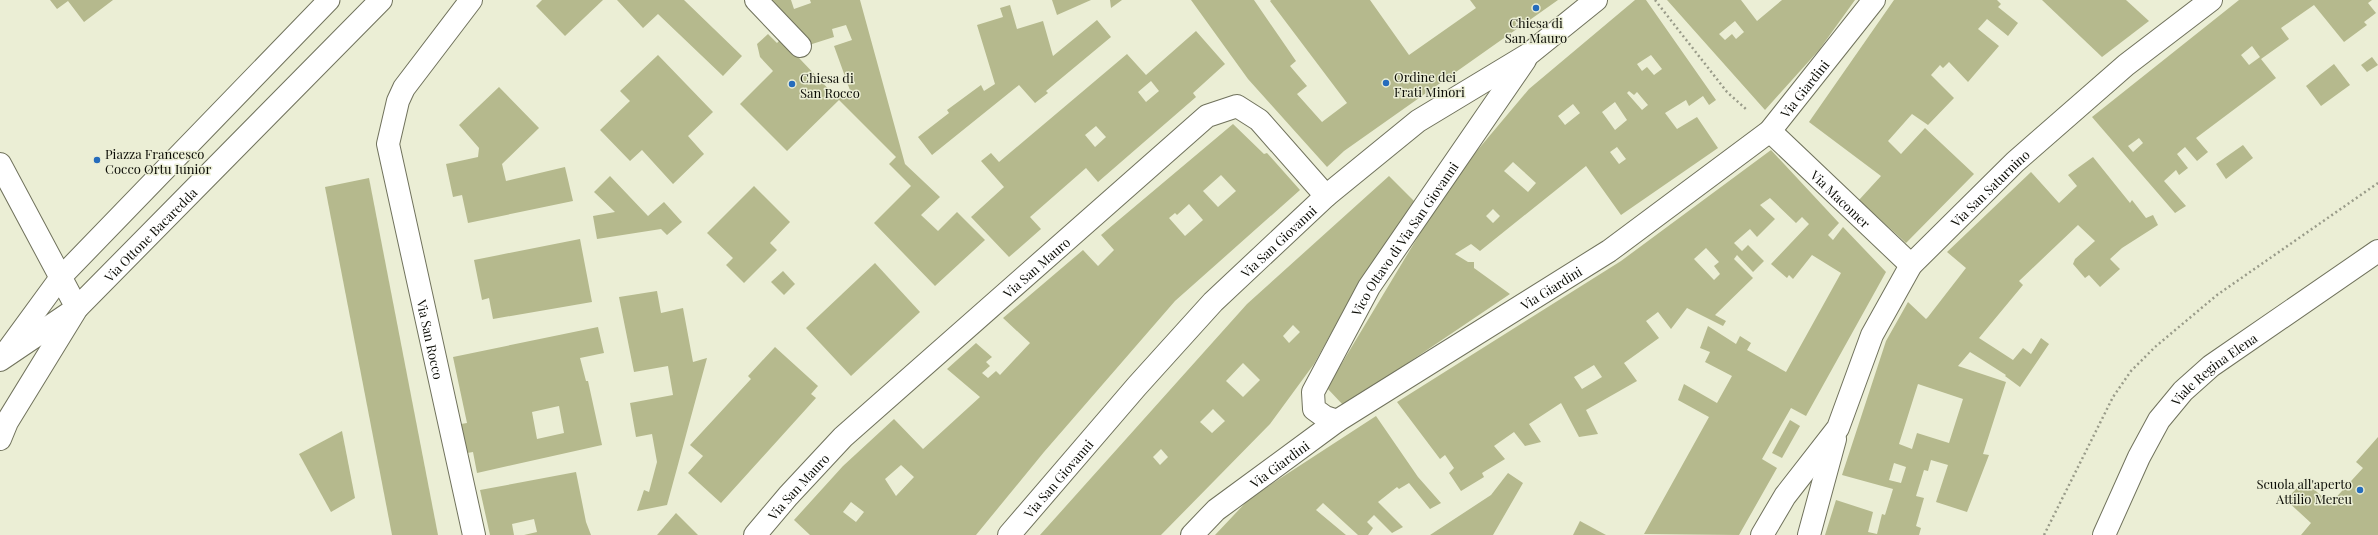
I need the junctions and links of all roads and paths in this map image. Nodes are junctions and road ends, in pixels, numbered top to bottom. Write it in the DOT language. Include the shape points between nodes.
graph roads {
  1 [pos="329,0"];
  2 [pos="381,0"];
  3 [pos="471,0"];
  4 [pos="756,0"];
  5 [pos="1596,0"];
  6 [pos="1655,0"];
  7 [pos="1874,0"];
  8 [pos="2211,0"];
  9 [pos="800,46"];
  10 [pos="1529,54"];
  11 [pos="1727,92"];
  12 [pos="1770,131"];
  13 [pos="0,164"];
  14 [pos="1326,196"];
  15 [pos="2378,251"];
  16 [pos="1911,265"];
  17 [pos="60,278"];
  18 [pos="76,308"];
  19 [pos="0,360"];
  20 [pos="1338,421"];
  21 [pos="1838,428"];
  22 [pos="0,439"];
  23 [pos="474,535"];
  24 [pos="755,535"];
  25 [pos="1009,535"];
  26 [pos="1192,535"];
  27 [pos="1762,535"];
  28 [pos="1809,535"];
  29 [pos="2104,535"];
  1 -- 17 [label="lane"];
  2 -- 18 [label="street, Via Ottone Bacaredda"];
  3 -- 23 [label="street, Via San Rocco" via="404,88 398,101 388,144"];
  4 -- 9 [label="street"];
  5 -- 10 [label="street, Via San Giovanni"];
  6 -- 11 [label="path"];
  7 -- 12 [label="street, Via Giardini"];
  8 -- 16 [label="street, Via San Saturnino" via="2126,65 2015,162"];
  10 -- 14 [label="street, Via San Giovanni" via="1418,121"];
  10 -- 20 [label="street, Vico Ottavo di Via San Giovanni" via="1369,287 1313,392 1314,409 1325,417"];
  12 -- 16 [label="street, Via Macomer"];
  12 -- 20 [label="street, Via Giardini" via="1609,251"];
  13 -- 17 [label="street"];
  14 -- 24 [label="street, Via San Mauro" via="1254,116 1237,106 1207,116 843,437"];
  14 -- 25 [label="street, Via San Giovanni" via="1213,302"];
  15 -- 29 [label="street, Viale Regina Elena" via="2211,366 2183,391 2159,420 2139,457"];
  16 -- 21 [label="street, Via San Saturnino" via="1872,335"];
  17 -- 18 [label="street"];
  17 -- 19 [label="lane"];
  18 -- 19 [label="street"];
  18 -- 22 [label="street, Via Ottone Bacaredda" via="7,422"];
  20 -- 26 [label="street, Via Giardini" via="1216,510"];
  21 -- 27 [label="street, Via San Saturnino" via="1785,496"];
  21 -- 28 [label="street, Via San Saturnino"];
}
